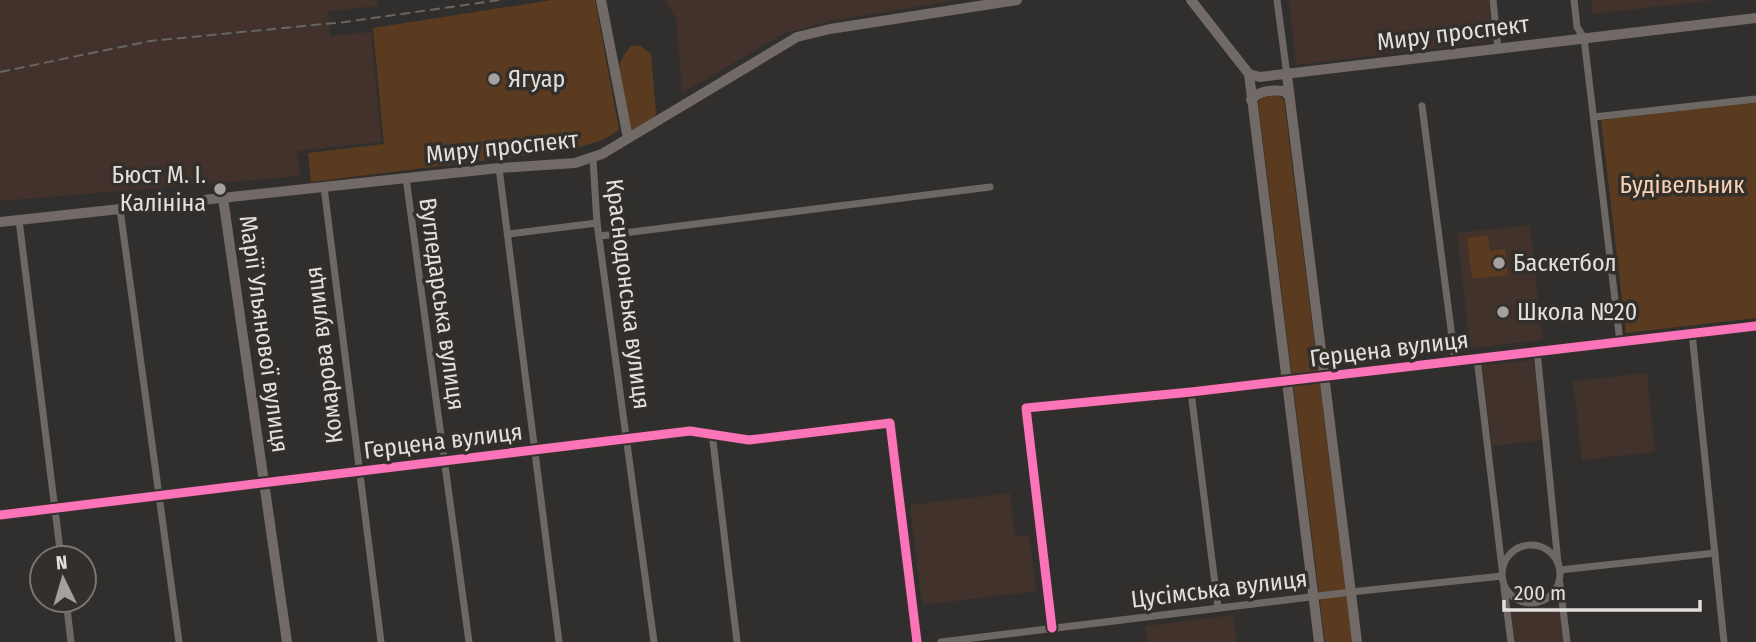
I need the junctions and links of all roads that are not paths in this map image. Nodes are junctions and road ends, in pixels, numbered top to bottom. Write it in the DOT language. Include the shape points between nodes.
graph roads {
  1 [pos="601,0"];
  2 [pos="1017,0"];
  3 [pos="1191,0"];
  4 [pos="1277,0"];
  5 [pos="1493,0"];
  6 [pos="1574,0"];
  7 [pos="1756,18"];
  8 [pos="1584,38"];
  9 [pos="1498,49"];
  10 [pos="1249,74"];
  11 [pos="1287,75"];
  12 [pos="1289,96"];
  13 [pos="1756,99"];
  14 [pos="1251,100"];
  15 [pos="1422,106"];
  16 [pos="1594,117"];
  17 [pos="628,138"];
  18 [pos="593,159"];
  19 [pos="499,168"];
  20 [pos="406,178"];
  21 [pos="324,187"];
  22 [pos="990,187"];
  23 [pos="223,198"];
  24 [pos="120,209"];
  25 [pos="19,220"];
  26 [pos="0,222"];
  27 [pos="597,223"];
  28 [pos="508,234"];
  29 [pos="600,236"];
  30 [pos="1756,326"];
  31 [pos="1692,333"];
  32 [pos="1620,342"];
  33 [pos="1537,351"];
  34 [pos="1477,358"];
  35 [pos="1455,360"];
  36 [pos="1323,376"];
  37 [pos="1286,381"];
  38 [pos="1191,392"];
  39 [pos="712,433"];
  40 [pos="626,438"];
  41 [pos="535,449"];
  42 [pos="444,460"];
  43 [pos="358,471"];
  44 [pos="264,482"];
  45 [pos="158,496"];
  46 [pos="55,508"];
  47 [pos="0,515"];
  48 [pos="59,544"];
  49 [pos="1715,553"];
  50 [pos="1559,566"];
  51 [pos="1502,576"];
  52 [pos="1560,580"];
  53 [pos="1351,592"];
  54 [pos="1313,596"];
  55 [pos="1219,608"];
  56 [pos="68,614"];
  57 [pos="1052,628"];
  58 [pos="989,639"];
  59 [pos="71,642"];
  60 [pos="178,642"];
  61 [pos="287,642"];
  62 [pos="381,642"];
  63 [pos="469,642"];
  64 [pos="559,642"];
  65 [pos="654,642"];
  66 [pos="737,642"];
  67 [pos="917,642"];
  68 [pos="941,642"];
  69 [pos="1319,642"];
  70 [pos="1357,642"];
  71 [pos="1511,642"];
  72 [pos="1567,642"];
  73 [pos="1724,642"];
  1 -- 17 [label="main road"];
  2 -- 17 [label="main road, Миру проспект" via="797,37"];
  3 -- 10 [label="main road"];
  4 -- 11 [label="street"];
  5 -- 9 [label="street"];
  6 -- 8 [label="street" via="1577,27"];
  7 -- 8 [label="main road, Миру проспект"];
  8 -- 9 [label="main road, Миру проспект"];
  8 -- 16 [label="street"];
  9 -- 11 [label="main road, Миру проспект"];
  10 -- 11 [label="main road, Миру проспект" via="1260,78"];
  10 -- 14 [label="main road"];
  11 -- 12 [label="main road"];
  12 -- 14 [label="main road" via="1278,90 1256,94"];
  12 -- 36 [label="main road"];
  13 -- 16 [label="street"];
  14 -- 37 [label="main road"];
  15 -- 35 [label="street"];
  16 -- 32 [label="street"];
  17 -- 18 [label="main road, Миру проспект"];
  18 -- 19 [label="main road, Миру проспект"];
  18 -- 27 [label="street, Краснодонська вулиця"];
  19 -- 20 [label="main road, Миру проспект"];
  19 -- 28 [label="street"];
  20 -- 21 [label="main road, Миру проспект"];
  20 -- 42 [label="street, Вугледарська вулиця"];
  21 -- 23 [label="main road, Миру проспект"];
  21 -- 43 [label="street, Комарова вулиця"];
  22 -- 29 [label="street"];
  23 -- 24 [label="main road, Миру проспект"];
  23 -- 44 [label="main road, Марії Ульянової вулиця"];
  24 -- 25 [label="main road, Миру проспект"];
  24 -- 45 [label="street"];
  25 -- 26 [label="main road, Миру проспект"];
  25 -- 46 [label="street"];
  27 -- 28 [label="street"];
  27 -- 29 [label="street, Краснодонська вулиця"];
  28 -- 41 [label="street"];
  29 -- 40 [label="street, Краснодонська вулиця"];
  30 -- 31 [label="street, Герцена вулиця"];
  31 -- 32 [label="street, Герцена вулиця"];
  31 -- 49 [label="street"];
  32 -- 33 [label="street, Герцена вулиця"];
  33 -- 34 [label="street, Герцена вулиця"];
  33 -- 50 [label="street"];
  34 -- 35 [label="street, Герцена вулиця"];
  34 -- 51 [label="street"];
  35 -- 36 [label="street, Герцена вулиця"];
  36 -- 37 [label="street, Герцена вулиця"];
  36 -- 53 [label="main road"];
  37 -- 38 [label="street, Герцена вулиця"];
  37 -- 54 [label="main road"];
  38 -- 55 [label="street"];
  38 -- 57 [label="street, Герцена вулиця" via="1026,408"];
  39 -- 40 [label="street, Герцена вулиця"];
  39 -- 66 [label="street"];
  39 -- 67 [label="street, Герцена вулиця" via="749,440 890,424"];
  40 -- 41 [label="street, Герцена вулиця"];
  40 -- 65 [label="street, Краснодонська вулиця"];
  41 -- 42 [label="street, Герцена вулиця"];
  41 -- 64 [label="street"];
  42 -- 43 [label="street, Герцена вулиця"];
  42 -- 63 [label="street, Вугледарська вулиця"];
  43 -- 44 [label="street, Герцена вулиця"];
  43 -- 62 [label="street, Комарова вулиця"];
  44 -- 45 [label="street, Герцена вулиця"];
  44 -- 61 [label="main road, Марії Ульянової вулиця"];
  45 -- 46 [label="street, Герцена вулиця"];
  45 -- 60 [label="street"];
  46 -- 47 [label="street, Герцена вулиця"];
  46 -- 48 [label="street"];
  49 -- 50 [label="street"];
  49 -- 73 [label="street"];
  50 -- 51 [label="street" via="1545,548 1529,545 1511,552"];
  50 -- 52 [label="street"];
  51 -- 52 [label="street" via="1516,600 1532,604 1554,593"];
  51 -- 53 [label="street, Цусімська вулиця"];
  51 -- 71 [label="street"];
  52 -- 72 [label="street"];
  53 -- 54 [label="street, Цусімська вулиця"];
  53 -- 70 [label="main road"];
  54 -- 55 [label="street, Цусімська вулиця"];
  54 -- 69 [label="main road"];
  55 -- 57 [label="street, Цусімська вулиця"];
  56 -- 59 [label="street"];
  57 -- 58 [label="street, Цусімська вулиця"];
  58 -- 68 [label="street, Цусімська вулиця"];
}
